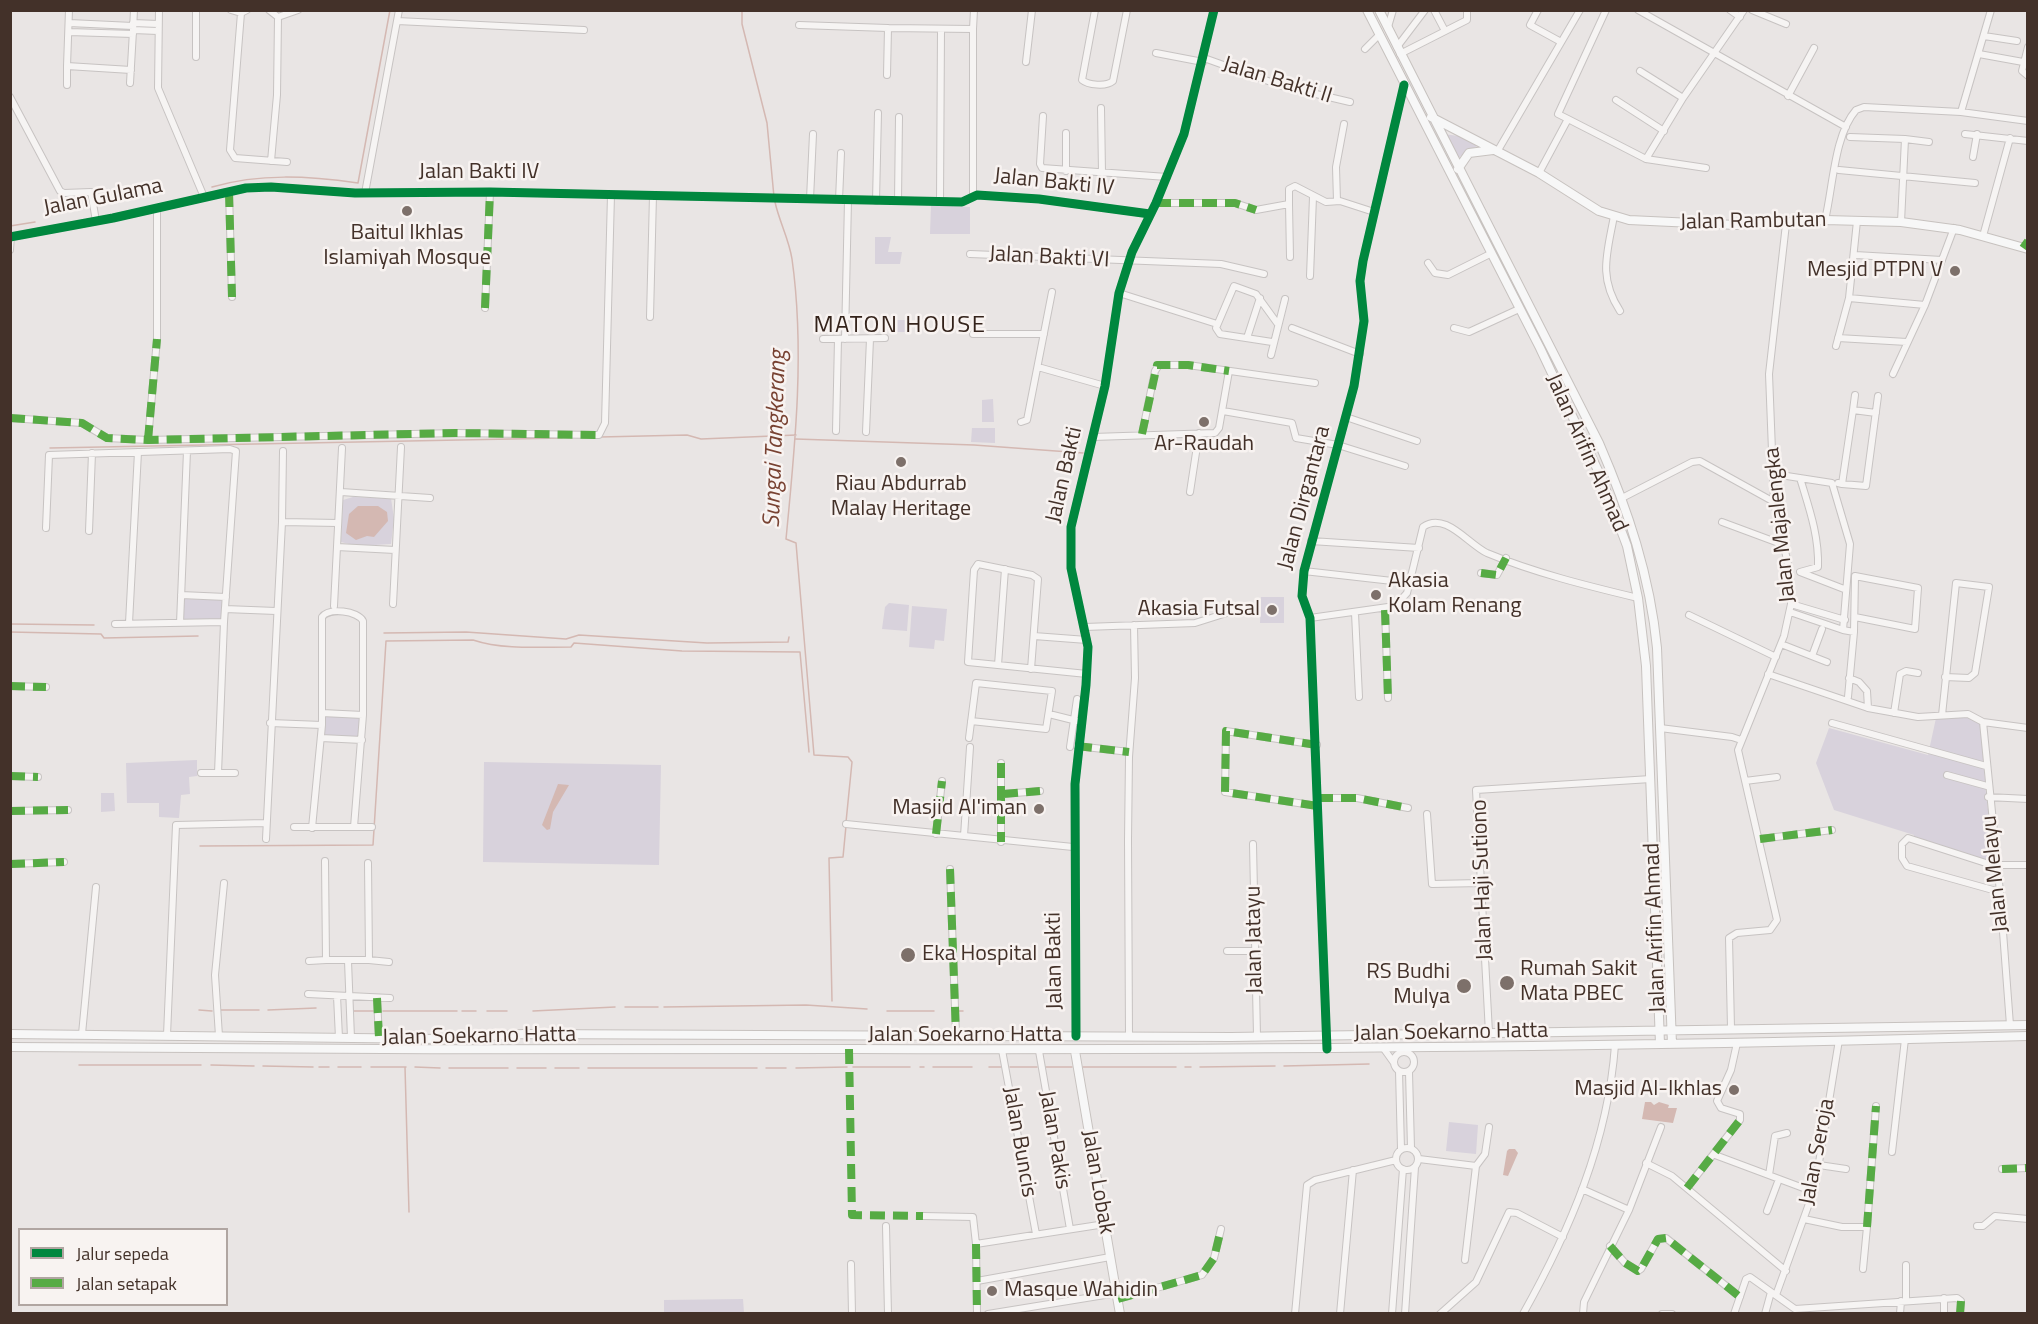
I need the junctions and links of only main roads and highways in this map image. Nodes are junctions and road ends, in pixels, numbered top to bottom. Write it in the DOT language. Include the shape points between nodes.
graph roads {
  1 [pos="1367,10"];
  2 [pos="1379,10"];
  3 [pos="1431,117"];
  4 [pos="1495,151"];
  5 [pos="1458,169"];
  6 [pos="2026,246"];
  7 [pos="1549,343"];
  8 [pos="1540,348"];
  9 [pos="1647,698"];
  10 [pos="1659,698"];
  11 [pos="2028,1025"];
  12 [pos="1659,1030"];
  13 [pos="1672,1030"];
  14 [pos="1640,1031"];
  15 [pos="10,1034"];
  16 [pos="755,1036"];
  17 [pos="2027,1036"];
  18 [pos="1639,1044"];
  19 [pos="1660,1044"];
  20 [pos="1672,1044"];
  21 [pos="10,1047"];
  22 [pos="755,1050"];
  23 [pos="1075,1051"];
  24 [pos="1120,1314"];
  1 -- 8 [label="main road, Jalan Arifin Ahmad"];
  2 -- 3 [label="main road, Jalan Arifin Ahmad"];
  3 -- 4 [label="main road, Jalan Rambutan"];
  3 -- 5 [label="main road, Jalan Arifin Ahmad"];
  4 -- 5 [label="main road" via="1469,153"];
  4 -- 6 [label="main road, Jalan Rambutan" via="1539,173 1585,204 1614,216 1660,222 1901,222 1954,228"];
  5 -- 7 [label="main road, Jalan Arifin Ahmad"];
  7 -- 8 [label="main road"];
  7 -- 10 [label="main road, Jalan Arifin Ahmad" via="1622,498 1650,593"];
  8 -- 9 [label="main road, Jalan Arifin Ahmad" via="1612,504 1627,546 1638,598"];
  9 -- 10 [label="main road"];
  9 -- 12 [label="main road, Jalan Arifin Ahmad"];
  10 -- 13 [label="main road, Jalan Arifin Ahmad"];
  11 -- 13 [label="main road, Jalan Soekarno Hatta"];
  12 -- 13 [label="main road, Jalan Soekarno Hatta"];
  12 -- 14 [label="main road, Jalan Soekarno Hatta"];
  12 -- 19 [label="main road, Jalan Arifin Ahmad"];
  13 -- 20 [label="main road, Jalan Arifin Ahmad"];
  14 -- 16 [label="main road, Jalan Soekarno Hatta" via="1129,1037"];
  14 -- 18 [label="main road" via="1643,1038"];
  15 -- 16 [label="main road, Jalan Soekarno Hatta" via="339,1038 481,1038 523,1034"];
  16 -- 22 [label="main road"];
  17 -- 20 [label="main road, Jalan Soekarno Hatta"];
  18 -- 19 [label="main road, Jalan Soekarno Hatta"];
  18 -- 23 [label="main road, Jalan Soekarno Hatta"];
  19 -- 20 [label="main road, Jalan Soekarno Hatta"];
  21 -- 22 [label="main road, Jalan Soekarno Hatta"];
  22 -- 23 [label="main road, Jalan Soekarno Hatta"];
  23 -- 24 [label="main road, Jalan Lobak"];
}
